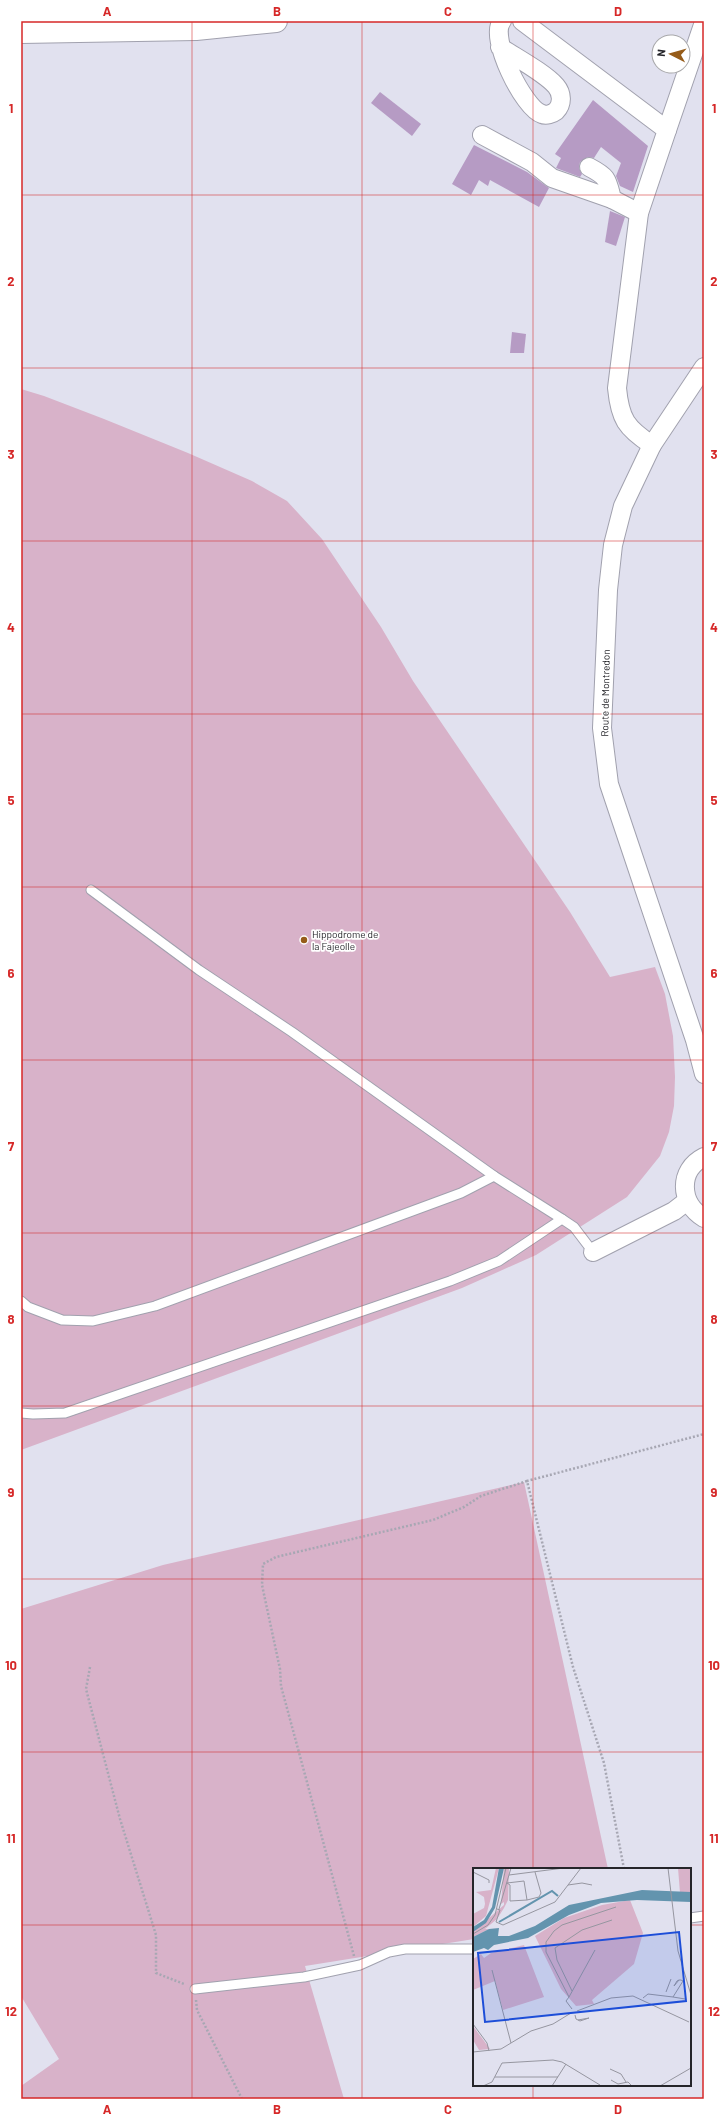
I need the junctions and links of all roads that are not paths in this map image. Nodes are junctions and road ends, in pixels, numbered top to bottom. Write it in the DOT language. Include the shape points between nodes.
graph roads {
  1 [pos="276,21"];
  2 [pos="502,21"];
  3 [pos="522,21"];
  4 [pos="704,22"];
  5 [pos="21,32"];
  6 [pos="500,47"];
  7 [pos="667,130"];
  8 [pos="482,135"];
  9 [pos="589,167"];
  10 [pos="612,199"];
  11 [pos="639,213"];
  12 [pos="704,367"];
  13 [pos="652,445"];
  14 [pos="91,890"];
  15 [pos="704,1074"];
  16 [pos="704,1157"];
  17 [pos="494,1176"];
  18 [pos="687,1201"];
  19 [pos="704,1218"];
  20 [pos="562,1219"];
  21 [pos="593,1252"];
  22 [pos="21,1301"];
  23 [pos="21,1412"];
  24 [pos="704,1916"];
  25 [pos="691,1918"];
  26 [pos="473,1949"];
  27 [pos="195,1989"];
  1 -- 5 [label="main road" via="196,29"];
  2 -- 6 [label="street" via="498,31"];
  3 -- 7 [label="street"];
  4 -- 7 [label="street"];
  7 -- 11 [label="street"];
  8 -- 10 [label="street" via="532,162 552,178"];
  9 -- 10 [label="street" via="604,174"];
  10 -- 11 [label="street"];
  11 -- 13 [label="street" via="617,388 619,407 625,423 634,434"];
  12 -- 13 [label="street, Route de Montredon"];
  13 -- 15 [label="street, Route de Montredon" via="623,506 612,545 602,728 609,784 695,1040"];
  14 -- 17 [label="lane" via="199,970 292,1032"];
  16 -- 18 [label="street" via="696,1161 686,1176 684,1185"];
  17 -- 20 [label="lane"];
  17 -- 22 [label="lane" via="461,1193 155,1306 93,1322 62,1320 28,1307"];
  18 -- 19 [label="street"];
  18 -- 21 [label="street" via="674,1211"];
  20 -- 21 [label="lane" via="574,1227"];
  20 -- 23 [label="lane" via="499,1261 450,1281 72,1411 33,1414"];
  24 -- 25 [label="lane"];
  26 -- 27 [label="lane" via="405,1949 388,1952 360,1965 304,1977"];
}
